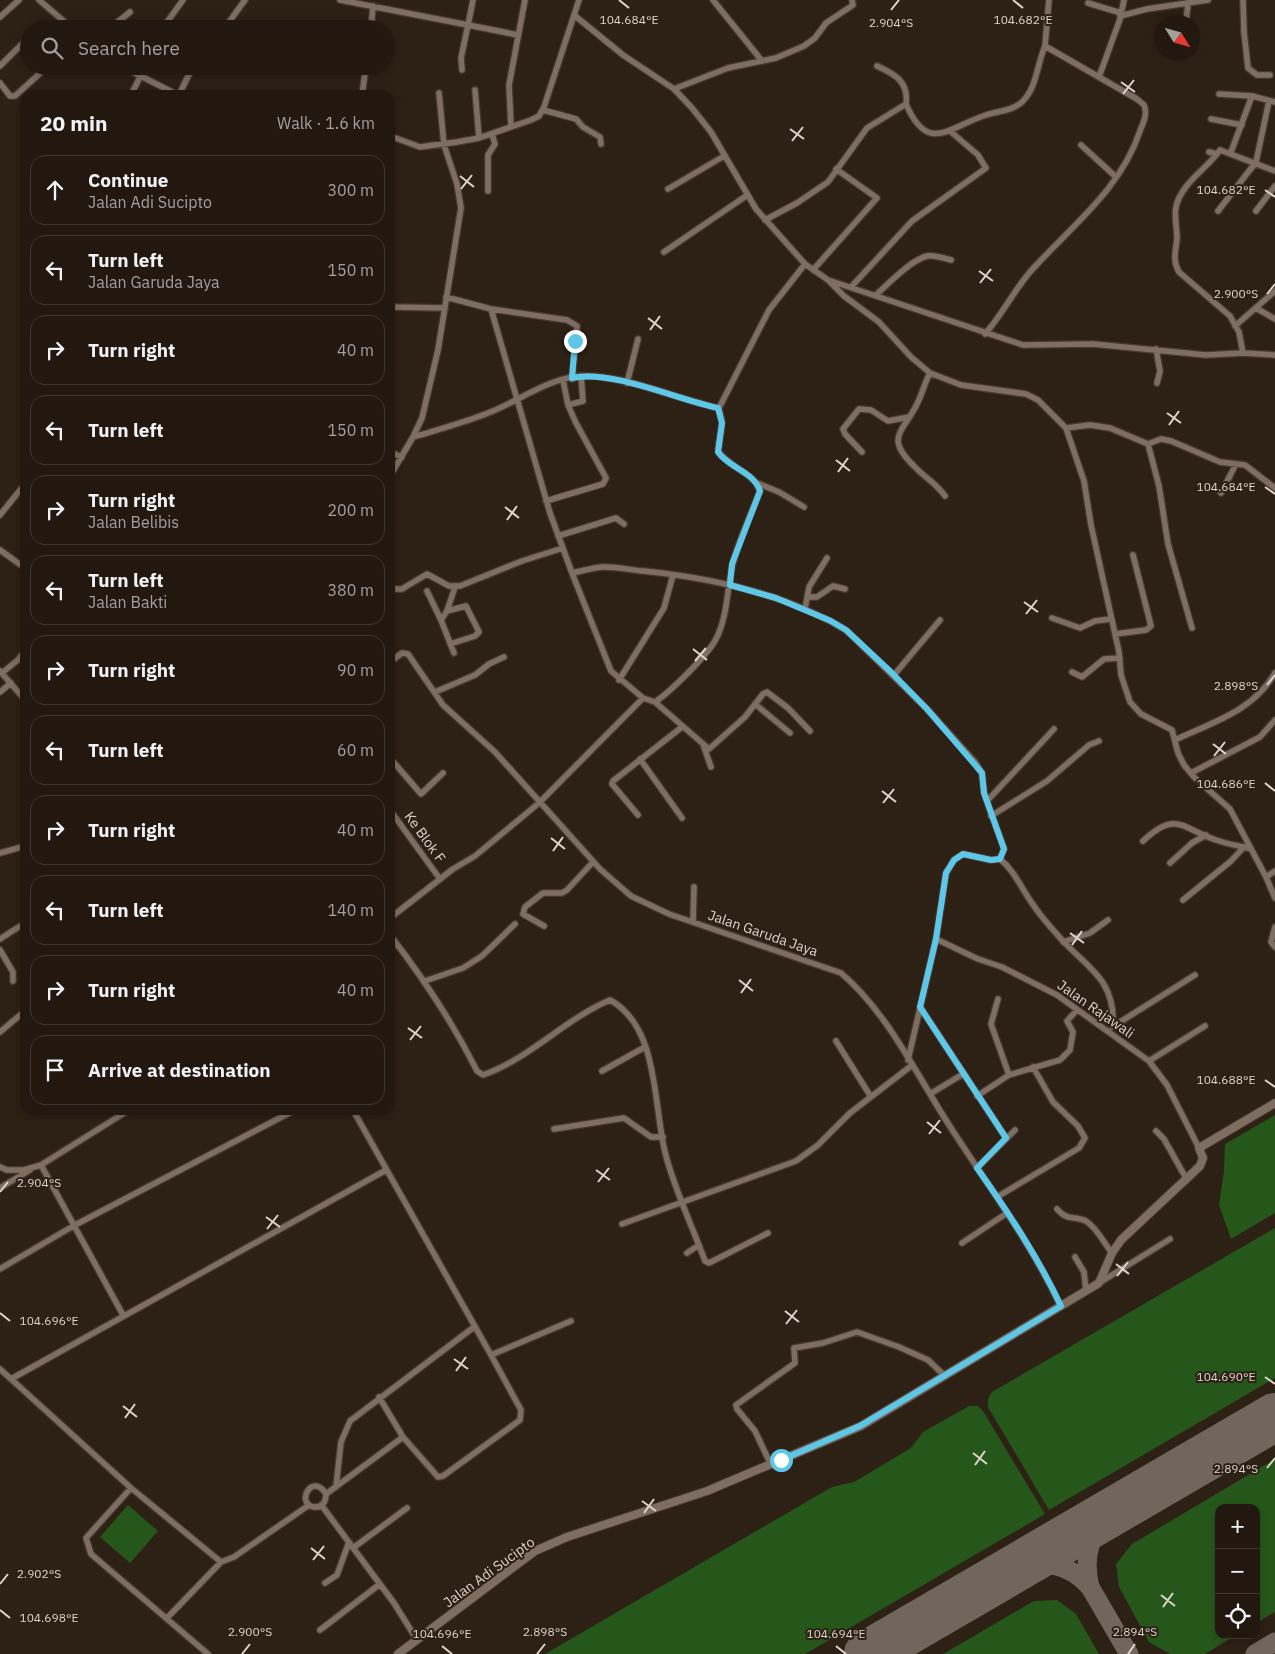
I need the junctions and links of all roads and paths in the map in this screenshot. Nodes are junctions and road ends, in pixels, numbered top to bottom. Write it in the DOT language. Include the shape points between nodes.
graph roads {
  1 [pos="19,0"];
  2 [pos="39,0"];
  3 [pos="183,0"];
  4 [pos="245,0"];
  5 [pos="340,0"];
  6 [pos="473,0"];
  7 [pos="525,0"];
  8 [pos="579,0"];
  9 [pos="713,0"];
  10 [pos="852,0"];
  11 [pos="1049,0"];
  12 [pos="1124,0"];
  13 [pos="1208,0"];
  14 [pos="1243,0"];
  15 [pos="1188,3"];
  16 [pos="1088,4"];
  17 [pos="373,6"];
  18 [pos="130,12"];
  19 [pos="574,15"];
  20 [pos="1120,15"];
  21 [pos="1187,15"];
  22 [pos="0,17"];
  23 [pos="62,20"];
  24 [pos="120,20"];
  25 [pos="169,20"];
  26 [pos="231,20"];
  27 [pos="372,20"];
  28 [pos="468,25"];
  29 [pos="518,35"];
  30 [pos="20,46"];
  31 [pos="1045,46"];
  32 [pos="762,61"];
  33 [pos="0,66"];
  34 [pos="877,66"];
  35 [pos="462,70"];
  36 [pos="38,75"];
  37 [pos="136,75"];
  38 [pos="189,75"];
  39 [pos="365,75"];
  40 [pos="1270,75"];
  41 [pos="1099,76"];
  42 [pos="140,78"];
  43 [pos="0,83"];
  44 [pos="674,89"];
  45 [pos="22,90"];
  46 [pos="134,90"];
  47 [pos="168,90"];
  48 [pos="181,90"];
  49 [pos="363,90"];
  50 [pos="475,90"];
  51 [pos="20,91"];
  52 [pos="439,93"];
  53 [pos="1218,94"];
  54 [pos="1252,96"];
  55 [pos="1272,101"];
  56 [pos="906,104"];
  57 [pos="543,110"];
  58 [pos="1211,119"];
  59 [pos="1242,125"];
  60 [pos="511,126"];
  61 [pos="950,131"];
  62 [pos="492,134"];
  63 [pos="395,138"];
  64 [pos="479,138"];
  65 [pos="601,144"];
  66 [pos="444,145"];
  67 [pos="1081,145"];
  68 [pos="1209,152"];
  69 [pos="1231,152"];
  70 [pos="1217,154"];
  71 [pos="724,156"];
  72 [pos="1256,162"];
  73 [pos="836,170"];
  74 [pos="1275,171"];
  75 [pos="1116,178"];
  76 [pos="1275,186"];
  77 [pos="668,189"];
  78 [pos="488,191"];
  79 [pos="746,196"];
  80 [pos="1218,211"];
  81 [pos="1256,211"];
  82 [pos="765,220"];
  83 [pos="664,252"];
  84 [pos="951,260"];
  85 [pos="804,264"];
  86 [pos="813,270"];
  87 [pos="828,280"];
  88 [pos="852,286"];
  89 [pos="1275,292"];
  90 [pos="877,294"];
  91 [pos="446,297"];
  92 [pos="395,307"];
  93 [pos="445,308"];
  94 [pos="1256,308"];
  95 [pos="491,309"];
  96 [pos="1275,319"];
  97 [pos="1235,326"];
  98 [pos="985,334"];
  99 [pos="638,340"];
  100 [pos="1156,349"];
  101 [pos="1243,353"];
  102 [pos="1275,357"];
  103 [pos="930,373"];
  104 [pos="581,376"];
  105 [pos="572,378"];
  106 [pos="563,380"];
  107 [pos="627,383"];
  108 [pos="1157,383"];
  109 [pos="516,401"];
  110 [pos="568,405"];
  111 [pos="718,408"];
  112 [pos="909,417"];
  113 [pos="1066,428"];
  114 [pos="413,437"];
  115 [pos="1148,444"];
  116 [pos="862,452"];
  117 [pos="395,454"];
  118 [pos="402,457"];
  119 [pos="1236,464"];
  120 [pos="395,468"];
  121 [pos="757,483"];
  122 [pos="1274,486"];
  123 [pos="20,490"];
  124 [pos="1221,493"];
  125 [pos="944,496"];
  126 [pos="546,501"];
  127 [pos="804,507"];
  128 [pos="0,515"];
  129 [pos="624,524"];
  130 [pos="558,536"];
  131 [pos="563,548"];
  132 [pos="0,550"];
  133 [pos="1133,555"];
  134 [pos="828,558"];
  135 [pos="20,564"];
  136 [pos="572,573"];
  137 [pos="673,575"];
  138 [pos="730,585"];
  139 [pos="454,587"];
  140 [pos="395,589"];
  141 [pos="845,589"];
  142 [pos="427,591"];
  143 [pos="808,597"];
  144 [pos="805,609"];
  145 [pos="447,611"];
  146 [pos="1052,618"];
  147 [pos="1111,619"];
  148 [pos="441,620"];
  149 [pos="940,620"];
  150 [pos="1192,628"];
  151 [pos="1115,634"];
  152 [pos="450,644"];
  153 [pos="454,654"];
  154 [pos="504,657"];
  155 [pos="20,658"];
  156 [pos="395,658"];
  157 [pos="1120,658"];
  158 [pos="1,672"];
  159 [pos="1072,672"];
  160 [pos="1275,673"];
  161 [pos="894,675"];
  162 [pos="619,680"];
  163 [pos="11,683"];
  164 [pos="0,692"];
  165 [pos="435,692"];
  166 [pos="20,694"];
  167 [pos="643,698"];
  168 [pos="655,702"];
  169 [pos="755,704"];
  170 [pos="1275,720"];
  171 [pos="682,727"];
  172 [pos="1054,729"];
  173 [pos="810,731"];
  174 [pos="790,733"];
  175 [pos="1175,740"];
  176 [pos="1099,741"];
  177 [pos="704,747"];
  178 [pos="640,759"];
  179 [pos="395,764"];
  180 [pos="711,767"];
  181 [pos="442,773"];
  182 [pos="1191,773"];
  183 [pos="987,801"];
  184 [pos="539,803"];
  185 [pos="638,815"];
  186 [pos="991,816"];
  187 [pos="395,817"];
  188 [pos="682,818"];
  189 [pos="1206,836"];
  190 [pos="1143,840"];
  191 [pos="20,847"];
  192 [pos="1244,847"];
  193 [pos="1251,849"];
  194 [pos="0,853"];
  195 [pos="1000,859"];
  196 [pos="593,862"];
  197 [pos="1170,863"];
  198 [pos="1275,871"];
  199 [pos="1266,877"];
  200 [pos="440,879"];
  201 [pos="694,887"];
  202 [pos="1275,898"];
  203 [pos="1183,900"];
  204 [pos="395,914"];
  205 [pos="1108,920"];
  206 [pos="693,922"];
  207 [pos="515,924"];
  208 [pos="20,926"];
  209 [pos="544,926"];
  210 [pos="1275,927"];
  211 [pos="0,939"];
  212 [pos="936,939"];
  213 [pos="395,941"];
  214 [pos="1063,942"];
  215 [pos="1275,947"];
  216 [pos="0,950"];
  217 [pos="1195,975"];
  218 [pos="425,980"];
  219 [pos="13,982"];
  220 [pos="998,999"];
  221 [pos="920,1007"];
  222 [pos="1077,1010"];
  223 [pos="20,1015"];
  224 [pos="1205,1026"];
  225 [pos="1110,1029"];
  226 [pos="0,1032"];
  227 [pos="836,1041"];
  228 [pos="645,1047"];
  229 [pos="1149,1062"];
  230 [pos="910,1063"];
  231 [pos="1033,1067"];
  232 [pos="602,1071"];
  233 [pos="963,1074"];
  234 [pos="1009,1075"];
  235 [pos="930,1094"];
  236 [pos="977,1096"];
  237 [pos="871,1097"];
  238 [pos="1275,1103"];
  239 [pos="121,1115"];
  240 [pos="285,1115"];
  241 [pos="356,1115"];
  242 [pos="554,1128"];
  243 [pos="1015,1130"];
  244 [pos="1156,1131"];
  245 [pos="663,1137"];
  246 [pos="1006,1138"];
  247 [pos="1199,1148"];
  248 [pos="0,1167"];
  249 [pos="38,1167"];
  250 [pos="977,1168"];
  251 [pos="386,1170"];
  252 [pos="1188,1180"];
  253 [pos="0,1188"];
  254 [pos="997,1197"];
  255 [pos="683,1202"];
  256 [pos="1057,1209"];
  257 [pos="1007,1212"];
  258 [pos="622,1224"];
  259 [pos="74,1225"];
  260 [pos="768,1233"];
  261 [pos="1170,1239"];
  262 [pos="962,1242"];
  263 [pos="699,1245"];
  264 [pos="687,1253"];
  265 [pos="1112,1253"];
  266 [pos="1075,1257"];
  267 [pos="0,1269"];
  268 [pos="1099,1283"];
  269 [pos="1086,1291"];
  270 [pos="1061,1306"];
  271 [pos="124,1315"];
  272 [pos="571,1320"];
  273 [pos="474,1327"];
  274 [pos="491,1355"];
  275 [pos="0,1369"];
  276 [pos="945,1376"];
  277 [pos="11,1379"];
  278 [pos="378,1397"];
  279 [pos="403,1437"];
  280 [pos="771,1465"];
  281 [pos="336,1487"];
  282 [pos="131,1488"];
  283 [pos="326,1494"];
  284 [pos="309,1505"];
  285 [pos="322,1506"];
  286 [pos="406,1508"];
  287 [pos="349,1542"];
  288 [pos="353,1548"];
  289 [pos="221,1562"];
  290 [pos="326,1583"];
  291 [pos="380,1584"];
  292 [pos="166,1618"];
  293 [pos="320,1630"];
  294 [pos="417,1640"];
  295 [pos="208,1654"];
  296 [pos="398,1654"];
  1 -- 22 [label="street"];
  2 -- 23 [label="street"];
  3 -- 25 [label="street"];
  4 -- 26 [label="street"];
  5 -- 17 [label="street"];
  6 -- 28 [label="street"];
  7 -- 29 [label="street"];
  8 -- 19 [label="street"];
  9 -- 32 [label="street"];
  10 -- 32 [label="street" via="850,9 826,23 810,42"];
  11 -- 31 [label="street"];
  12 -- 20 [label="street"];
  13 -- 15 [label="street"];
  14 -- 40 [label="street" via="1248,68 1257,75"];
  15 -- 20 [label="street"];
  15 -- 21 [label="street"];
  16 -- 20 [label="street"];
  17 -- 27 [label="street"];
  17 -- 28 [label="street"];
  18 -- 24 [label="street"];
  19 -- 44 [label="street" via="623,55"];
  19 -- 57 [label="street"];
  20 -- 41 [label="street"];
  28 -- 29 [label="street"];
  28 -- 35 [label="street" via="461,58"];
  29 -- 60 [label="street" via="509,85"];
  30 -- 33 [label="street"];
  31 -- 41 [label="street"];
  31 -- 61 [label="street" via="1029,93 1021,103"];
  32 -- 44 [label="street" via="728,68"];
  34 -- 56 [label="street" via="903,83"];
  36 -- 45 [label="street"];
  37 -- 42 [label="street"];
  38 -- 48 [label="street"];
  39 -- 49 [label="street"];
  41 -- 75 [label="street" via="1137,99 1146,110 1138,138"];
  42 -- 46 [label="street"];
  42 -- 47 [label="street"];
  43 -- 51 [label="street" via="10,96"];
  44 -- 71 [label="street" via="702,118"];
  50 -- 64 [label="street"];
  52 -- 66 [label="street"];
  53 -- 54 [label="street"];
  54 -- 55 [label="street"];
  54 -- 59 [label="street"];
  55 -- 72 [label="street"];
  56 -- 61 [label="street" via="922,131"];
  56 -- 73 [label="street" via="867,128"];
  57 -- 60 [label="street" via="536,118"];
  57 -- 65 [label="street" via="576,119 600,136"];
  58 -- 59 [label="street"];
  59 -- 69 [label="street"];
  60 -- 62 [label="street"];
  61 -- 88 [label="street" via="978,155 986,168 912,221"];
  62 -- 64 [label="street"];
  62 -- 78 [label="street" via="495,144 488,155"];
  63 -- 66 [label="street" via="420,147"];
  64 -- 66 [label="street"];
  66 -- 91 [label="street" via="462,208"];
  67 -- 75 [label="street"];
  68 -- 70 [label="street"];
  69 -- 70 [label="street" via="1220,150"];
  69 -- 72 [label="street"];
  70 -- 97 [label="street" via="1189,184 1178,202 1174,262 1179,272 1230,316"];
  71 -- 77 [label="street"];
  71 -- 79 [label="street"];
  72 -- 74 [label="street"];
  72 -- 80 [label="street"];
  73 -- 82 [label="street" via="828,182"];
  73 -- 86 [label="street" via="877,198"];
  75 -- 98 [label="street" via="1080,222 1029,273"];
  76 -- 81 [label="street"];
  79 -- 82 [label="street"];
  79 -- 83 [label="street"];
  82 -- 85 [label="street"];
  84 -- 90 [label="street" via="930,255 923,258"];
  85 -- 86 [label="street"];
  85 -- 111 [label="street" via="769,310"];
  86 -- 87 [label="street"];
  87 -- 88 [label="street"];
  87 -- 103 [label="street" via="879,322"];
  88 -- 90 [label="street"];
  89 -- 94 [label="street"];
  90 -- 98 [label="street"];
  91 -- 93 [label="street"];
  91 -- 95 [label="street"];
  92 -- 93 [label="street"];
  93 -- 114 [label="street" via="422,418"];
  94 -- 96 [label="street"];
  94 -- 97 [label="street"];
  95 -- 105 [label="street" via="567,320 577,326"];
  95 -- 109 [label="street"];
  97 -- 101 [label="street"];
  98 -- 100 [label="street" via="1023,345 1093,344"];
  99 -- 107 [label="street"];
  100 -- 101 [label="street" via="1206,355"];
  100 -- 108 [label="street" via="1160,371"];
  101 -- 102 [label="street"];
  103 -- 112 [label="street"];
  103 -- 113 [label="street" via="961,385 1026,394 1038,400"];
  104 -- 105 [label="street"];
  104 -- 107 [label="street"];
  104 -- 110 [label="street" via="583,401"];
  105 -- 106 [label="street"];
  106 -- 109 [label="street" via="550,383"];
  106 -- 110 [label="street"];
  107 -- 111 [label="street"];
  109 -- 114 [label="street"];
  109 -- 126 [label="street"];
  110 -- 126 [label="street" via="606,478 603,484"];
  111 -- 121 [label="street" via="722,423 718,452"];
  112 -- 116 [label="street" via="888,421 870,410 859,409 843,429"];
  112 -- 125 [label="street" via="899,432 897,442 902,453 935,482"];
  113 -- 115 [label="street" via="1090,425 1110,428"];
  113 -- 147 [label="street" via="1084,481"];
  114 -- 118 [label="street"];
  115 -- 119 [label="street" via="1161,439 1171,441 1212,459"];
  115 -- 150 [label="street" via="1159,486 1168,544"];
  117 -- 118 [label="street"];
  118 -- 120 [label="street"];
  119 -- 122 [label="street" via="1245,465"];
  119 -- 124 [label="street"];
  121 -- 127 [label="street"];
  121 -- 138 [label="street" via="760,491 732,564"];
  123 -- 128 [label="street"];
  126 -- 130 [label="street"];
  129 -- 130 [label="street" via="616,518"];
  130 -- 131 [label="street"];
  131 -- 136 [label="street"];
  131 -- 139 [label="street"];
  132 -- 135 [label="street"];
  133 -- 151 [label="street" via="1151,626 1146,630"];
  134 -- 143 [label="street" via="809,587"];
  136 -- 137 [label="street" via="603,567"];
  136 -- 162 [label="street" via="611,671"];
  137 -- 138 [label="street"];
  137 -- 162 [label="street" via="664,608"];
  138 -- 144 [label="street"];
  138 -- 168 [label="street" via="716,639 667,694"];
  139 -- 140 [label="street" via="427,574 402,589"];
  139 -- 145 [label="street"];
  141 -- 143 [label="street" via="833,586 817,597"];
  142 -- 148 [label="street"];
  143 -- 144 [label="street"];
  144 -- 161 [label="street" via="846,630"];
  145 -- 148 [label="street"];
  145 -- 152 [label="street" via="466,606 479,632 476,636"];
  146 -- 147 [label="street" via="1080,628 1095,621"];
  147 -- 151 [label="street"];
  148 -- 152 [label="street"];
  149 -- 161 [label="street"];
  151 -- 157 [label="street"];
  152 -- 153 [label="street"];
  154 -- 165 [label="street" via="475,675"];
  155 -- 158 [label="street"];
  156 -- 165 [label="street, Jalan Garuda Jaya" via="406,653"];
  157 -- 159 [label="street" via="1104,659 1082,677"];
  157 -- 175 [label="street" via="1121,675 1130,702 1141,714 1172,730"];
  158 -- 163 [label="street"];
  160 -- 175 [label="street" via="1247,706"];
  161 -- 183 [label="street" via="975,762 982,773"];
  162 -- 167 [label="street"];
  163 -- 164 [label="street"];
  163 -- 166 [label="street"];
  165 -- 184 [label="street, Jalan Garuda Jaya" via="453,715 495,752"];
  167 -- 168 [label="street"];
  167 -- 184 [label="street"];
  168 -- 171 [label="street"];
  169 -- 173 [label="street" via="763,694 772,694"];
  169 -- 174 [label="street"];
  169 -- 177 [label="street" via="714,746"];
  170 -- 182 [label="street" via="1260,737"];
  171 -- 177 [label="street"];
  171 -- 178 [label="street"];
  172 -- 183 [label="street"];
  175 -- 182 [label="street" via="1178,753"];
  176 -- 186 [label="street" via="1088,745 1047,781"];
  177 -- 180 [label="street"];
  178 -- 185 [label="street" via="612,784"];
  178 -- 188 [label="street"];
  179 -- 181 [label="street, Ke Blok F" via="421,794"];
  182 -- 193 [label="street" via="1230,810"];
  183 -- 186 [label="street"];
  184 -- 196 [label="street, Jalan Garuda Jaya"];
  184 -- 200 [label="street" via="476,856"];
  186 -- 195 [label="street" via="1004,849"];
  187 -- 200 [label="street, Ke Blok F"];
  189 -- 190 [label="street" via="1172,823 1158,826"];
  189 -- 192 [label="street"];
  189 -- 197 [label="street" via="1192,843"];
  191 -- 194 [label="street"];
  192 -- 193 [label="street"];
  192 -- 203 [label="street"];
  193 -- 199 [label="street"];
  195 -- 212 [label="street" via="963,854 954,860 946,873"];
  195 -- 214 [label="street" via="1008,865 1033,905"];
  196 -- 206 [label="street, Jalan Garuda Jaya" via="631,896"];
  196 -- 209 [label="street" via="567,890 544,893 525,907 523,914"];
  198 -- 199 [label="street"];
  199 -- 202 [label="street"];
  200 -- 204 [label="street"];
  201 -- 206 [label="street"];
  205 -- 214 [label="street" via="1090,933"];
  206 -- 230 [label="street, Jalan Garuda Jaya" via="841,973 859,988"];
  207 -- 218 [label="street" via="482,956 463,968"];
  208 -- 211 [label="street"];
  210 -- 215 [label="street" via="1271,942"];
  212 -- 221 [label="street"];
  212 -- 222 [label="street, Jalan Rajawali" via="1002,967 1057,995"];
  213 -- 218 [label="street"];
  214 -- 225 [label="street" via="1095,970 1104,986 1113,1005"];
  216 -- 219 [label="street" via="14,972"];
  217 -- 225 [label="street"];
  218 -- 228 [label="street" via="456,1029 477,1071 483,1075 528,1050 588,1009 610,1000 624,1007 637,1023"];
  220 -- 234 [label="street" via="991,1024"];
  221 -- 230 [label="street"];
  221 -- 233 [label="street"];
  222 -- 225 [label="street, Jalan Rajawali"];
  222 -- 231 [label="street" via="1067,1021 1073,1032 1070,1050 1060,1060"];
  223 -- 226 [label="street"];
  224 -- 229 [label="street"];
  225 -- 229 [label="street, Jalan Rajawali"];
  227 -- 237 [label="street"];
  228 -- 232 [label="street"];
  228 -- 245 [label="street"];
  229 -- 247 [label="street, Jalan Rajawali" via="1167,1085"];
  230 -- 235 [label="street, Jalan Garuda Jaya"];
  230 -- 237 [label="street"];
  231 -- 234 [label="street"];
  231 -- 254 [label="street" via="1053,1102 1078,1126 1085,1138 1079,1148"];
  233 -- 235 [label="street"];
  233 -- 236 [label="street"];
  234 -- 236 [label="street"];
  235 -- 250 [label="street, Jalan Garuda Jaya"];
  236 -- 246 [label="street"];
  237 -- 255 [label="street" via="796,1161"];
  238 -- 247 [label="street"];
  239 -- 249 [label="street"];
  240 -- 259 [label="street"];
  241 -- 251 [label="street"];
  242 -- 245 [label="street" via="624,1118 651,1137"];
  243 -- 246 [label="street"];
  244 -- 252 [label="street"];
  245 -- 255 [label="street" via="665,1153"];
  246 -- 250 [label="street"];
  247 -- 252 [label="street" via="1202,1162"];
  248 -- 249 [label="street" via="7,1170"];
  249 -- 253 [label="street"];
  249 -- 259 [label="street"];
  250 -- 254 [label="street, Jalan Garuda Jaya"];
  251 -- 271 [label="street"];
  251 -- 273 [label="street"];
  252 -- 265 [label="street" via="1121,1240"];
  254 -- 257 [label="street, Jalan Garuda Jaya"];
  255 -- 258 [label="street"];
  255 -- 263 [label="street"];
  256 -- 265 [label="street" via="1066,1218 1084,1220 1092,1226"];
  257 -- 262 [label="street"];
  257 -- 270 [label="street, Jalan Garuda Jaya"];
  259 -- 267 [label="street"];
  259 -- 271 [label="street"];
  260 -- 263 [label="street" via="708,1263 704,1261"];
  261 -- 268 [label="street"];
  263 -- 264 [label="street"];
  265 -- 268 [label="street"];
  266 -- 269 [label="street" via="1084,1272"];
  268 -- 269 [label="street"];
  269 -- 270 [label="street"];
  270 -- 276 [label="street, Jalan Adi Sucipto"];
  271 -- 277 [label="street"];
  272 -- 274 [label="street"];
  273 -- 274 [label="street"];
  273 -- 278 [label="street"];
  274 -- 279 [label="street" via="521,1410 520,1420 438,1477"];
  275 -- 277 [label="street"];
  276 -- 280 [label="street, Jalan Adi Sucipto" via="860,1426"];
  276 -- 280 [label="street" via="928,1360 856,1332 794,1348 795,1363 736,1405 755,1431"];
  277 -- 282 [label="street"];
  278 -- 279 [label="street"];
  278 -- 281 [label="street" via="350,1421 341,1442"];
  279 -- 281 [label="street"];
  280 -- 294 [label="street, Jalan Adi Sucipto" via="536,1551"];
  281 -- 283 [label="street"];
  282 -- 289 [label="street"];
  282 -- 292 [label="street" via="86,1538 87,1545 92,1554"];
  283 -- 284 [label="street" via="323,1488 310,1487 306,1492"];
  283 -- 285 [label="street"];
  284 -- 285 [label="street"];
  284 -- 289 [label="street"];
  285 -- 287 [label="street"];
  286 -- 288 [label="street"];
  287 -- 288 [label="street"];
  287 -- 290 [label="street" via="337,1575"];
  288 -- 291 [label="street"];
  289 -- 292 [label="street"];
  291 -- 293 [label="street"];
  291 -- 294 [label="street"];
  292 -- 295 [label="street"];
  294 -- 296 [label="street, Jalan Adi Sucipto"];
}
